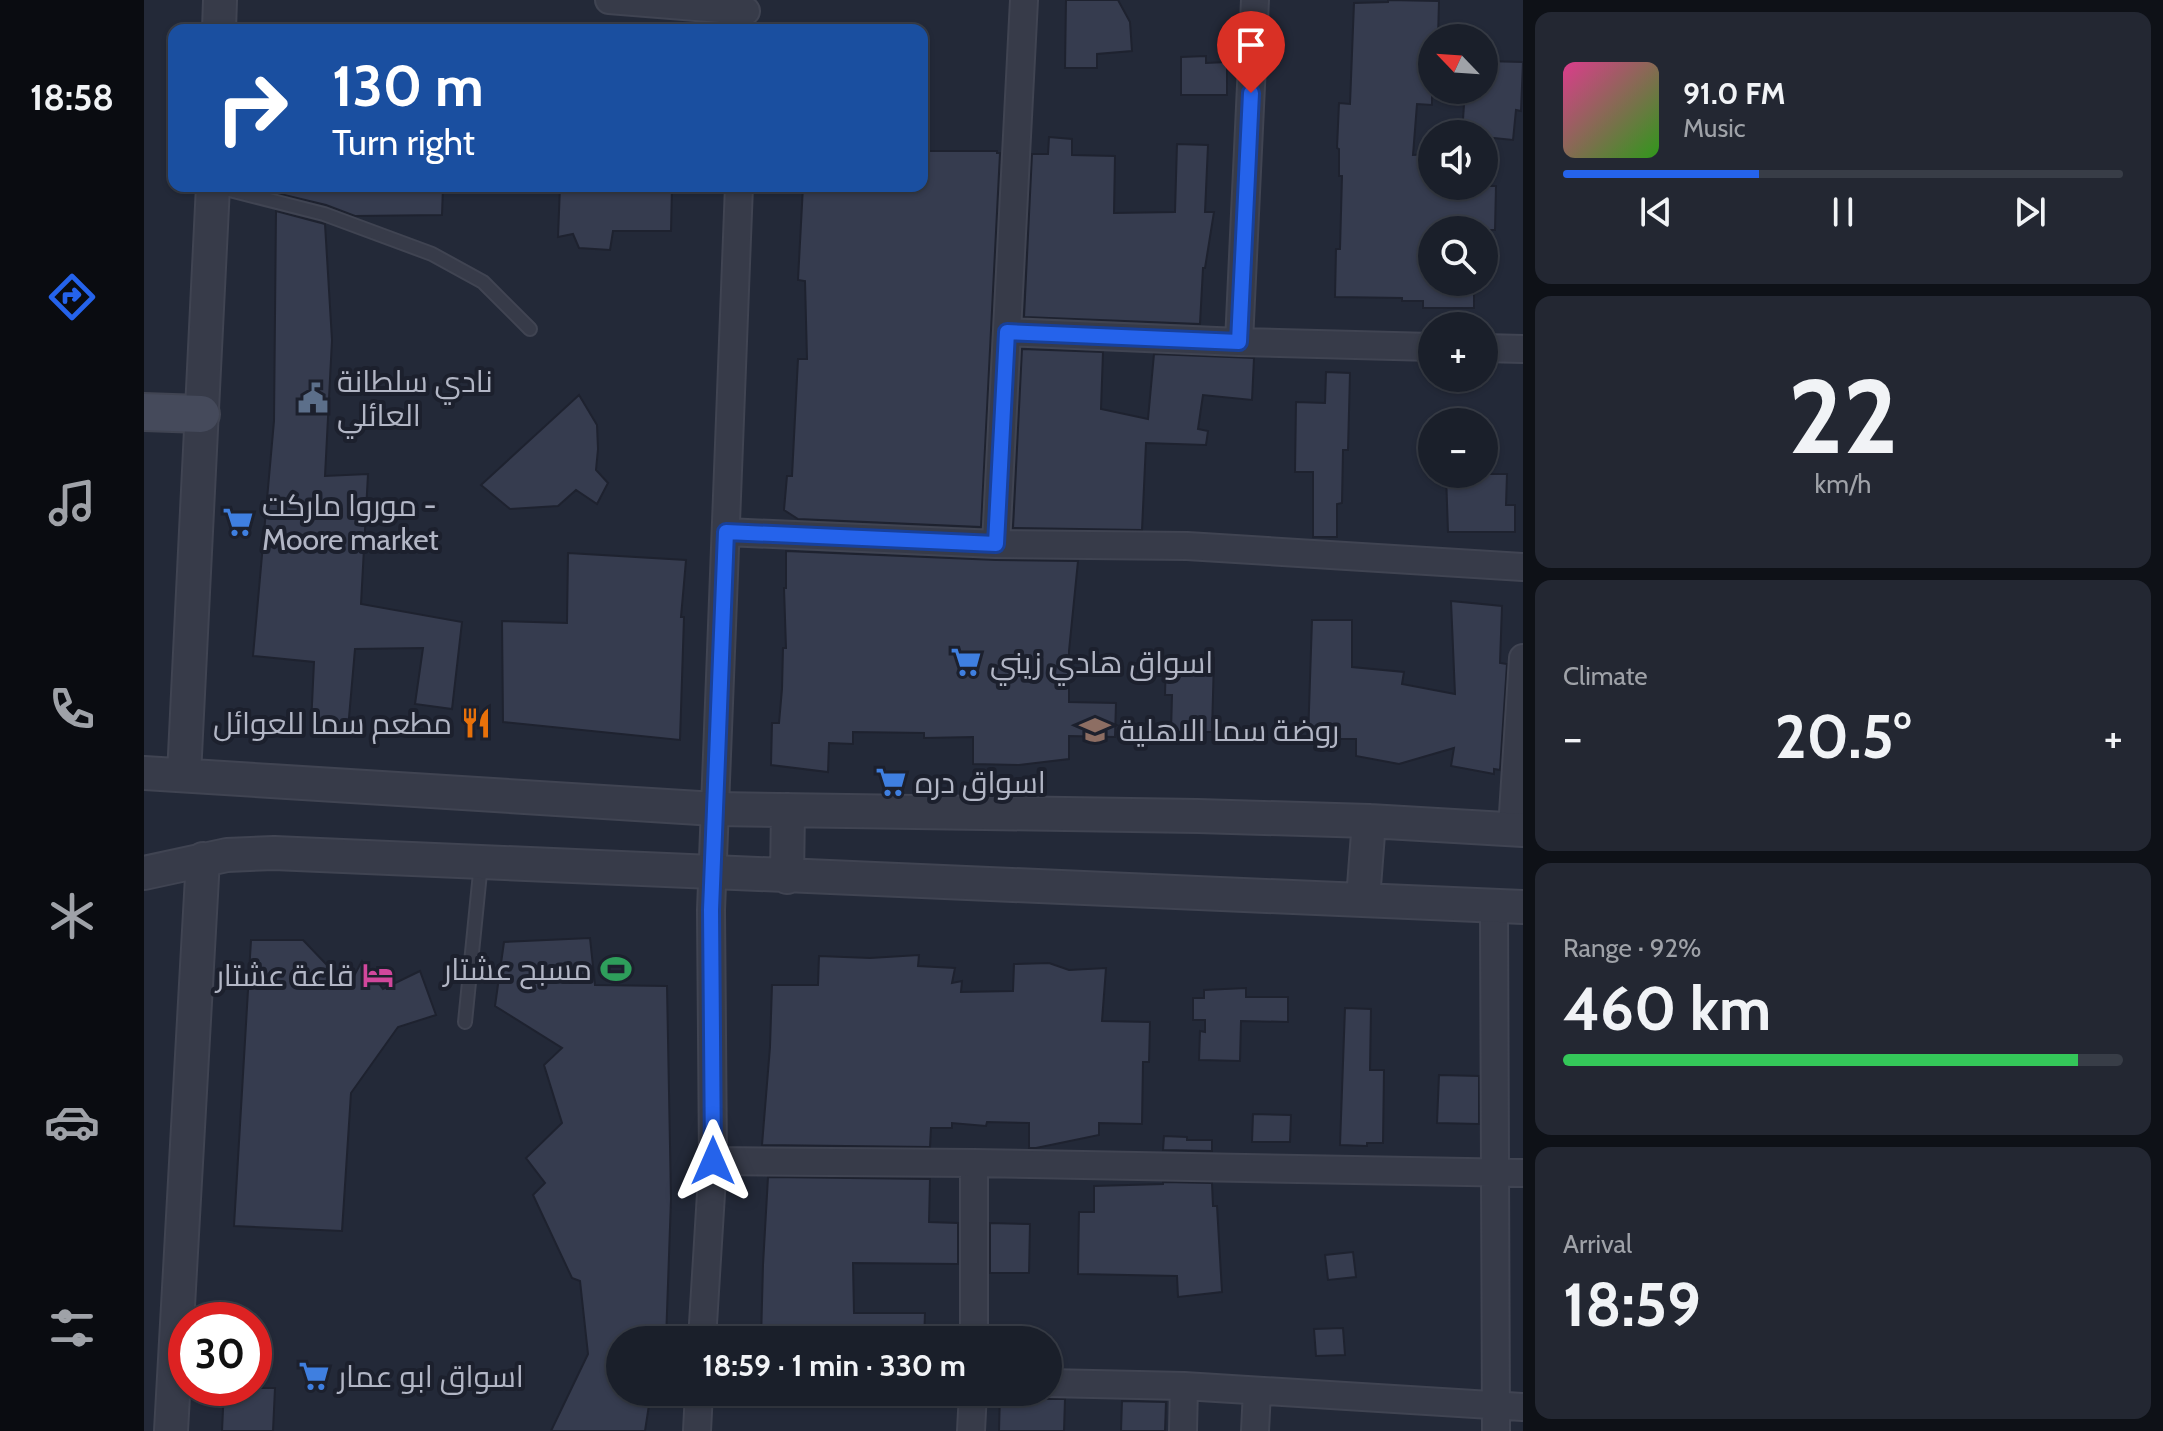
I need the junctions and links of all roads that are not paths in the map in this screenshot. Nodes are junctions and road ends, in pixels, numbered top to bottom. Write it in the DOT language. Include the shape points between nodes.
graph roads {
  1 [pos="220,0"];
  2 [pos="609,0"];
  3 [pos="1024,0"];
  4 [pos="1255,0"];
  5 [pos="746,14"];
  6 [pos="219,24"];
  7 [pos="213,192"];
  8 [pos="237,192"];
  9 [pos="739,192"];
  10 [pos="530,329"];
  11 [pos="1007,332"];
  12 [pos="1239,342"];
  13 [pos="1418,347"];
  14 [pos="1498,348"];
  15 [pos="1523,349"];
  16 [pos="144,412"];
  17 [pos="201,414"];
  18 [pos="726,532"];
  19 [pos="996,544"];
  20 [pos="1523,567"];
  21 [pos="1523,658"];
  22 [pos="144,773"];
  23 [pos="184,775"];
  24 [pos="715,809"];
  25 [pos="788,810"];
  26 [pos="1369,821"];
  27 [pos="1517,830"];
  28 [pos="203,859"];
  29 [pos="481,863"];
  30 [pos="144,873"];
  31 [pos="712,874"];
  32 [pos="787,877"];
  33 [pos="1363,899"];
  34 [pos="1508,907"];
  35 [pos="465,1022"];
  36 [pos="713,1161"];
  37 [pos="974,1163"];
  38 [pos="1496,1172"];
  39 [pos="1523,1173"];
  40 [pos="703,1326"];
  41 [pos="974,1326"];
  42 [pos="1062,1383"];
  43 [pos="1184,1386"];
  44 [pos="1257,1391"];
  45 [pos="698,1406"];
  46 [pos="972,1406"];
  47 [pos="1523,1407"];
  48 [pos="1496,1419"];
  49 [pos="171,1431"];
  50 [pos="697,1431"];
  51 [pos="971,1431"];
  52 [pos="1183,1431"];
  53 [pos="1255,1431"];
  1 -- 6 [label="street"];
  2 -- 5 [label="street"];
  3 -- 11 [label="street"];
  4 -- 12 [label="street"];
  7 -- 17 [label="street"];
  8 -- 10 [label="lane" via="324,214 432,254 483,282"];
  9 -- 18 [label="street"];
  11 -- 12 [label="street"];
  11 -- 19 [label="street"];
  12 -- 13 [label="street"];
  14 -- 15 [label="street"];
  16 -- 17 [label="main road"];
  17 -- 23 [label="street"];
  18 -- 19 [label="street"];
  18 -- 24 [label="street"];
  19 -- 20 [label="street" via="1187,546"];
  21 -- 27 [label="street"];
  22 -- 23 [label="street"];
  23 -- 24 [label="street"];
  24 -- 25 [label="street"];
  24 -- 31 [label="street"];
  25 -- 26 [label="street"];
  25 -- 32 [label="street"];
  26 -- 27 [label="street"];
  26 -- 33 [label="street"];
  28 -- 29 [label="street" via="274,853"];
  28 -- 30 [label="street"];
  28 -- 49 [label="street"];
  29 -- 31 [label="street"];
  29 -- 35 [label="lane"];
  31 -- 32 [label="street"];
  31 -- 36 [label="street"];
  32 -- 33 [label="street"];
  33 -- 34 [label="street"];
  34 -- 38 [label="street"];
  36 -- 37 [label="street"];
  36 -- 40 [label="street"];
  37 -- 38 [label="street"];
  37 -- 41 [label="street"];
  38 -- 39 [label="street"];
  38 -- 48 [label="street"];
  42 -- 43 [label="street"];
  43 -- 44 [label="street"];
  43 -- 52 [label="street"];
  44 -- 48 [label="street"];
  44 -- 53 [label="street"];
  45 -- 50 [label="street"];
  46 -- 51 [label="street"];
  47 -- 48 [label="street"];
}
